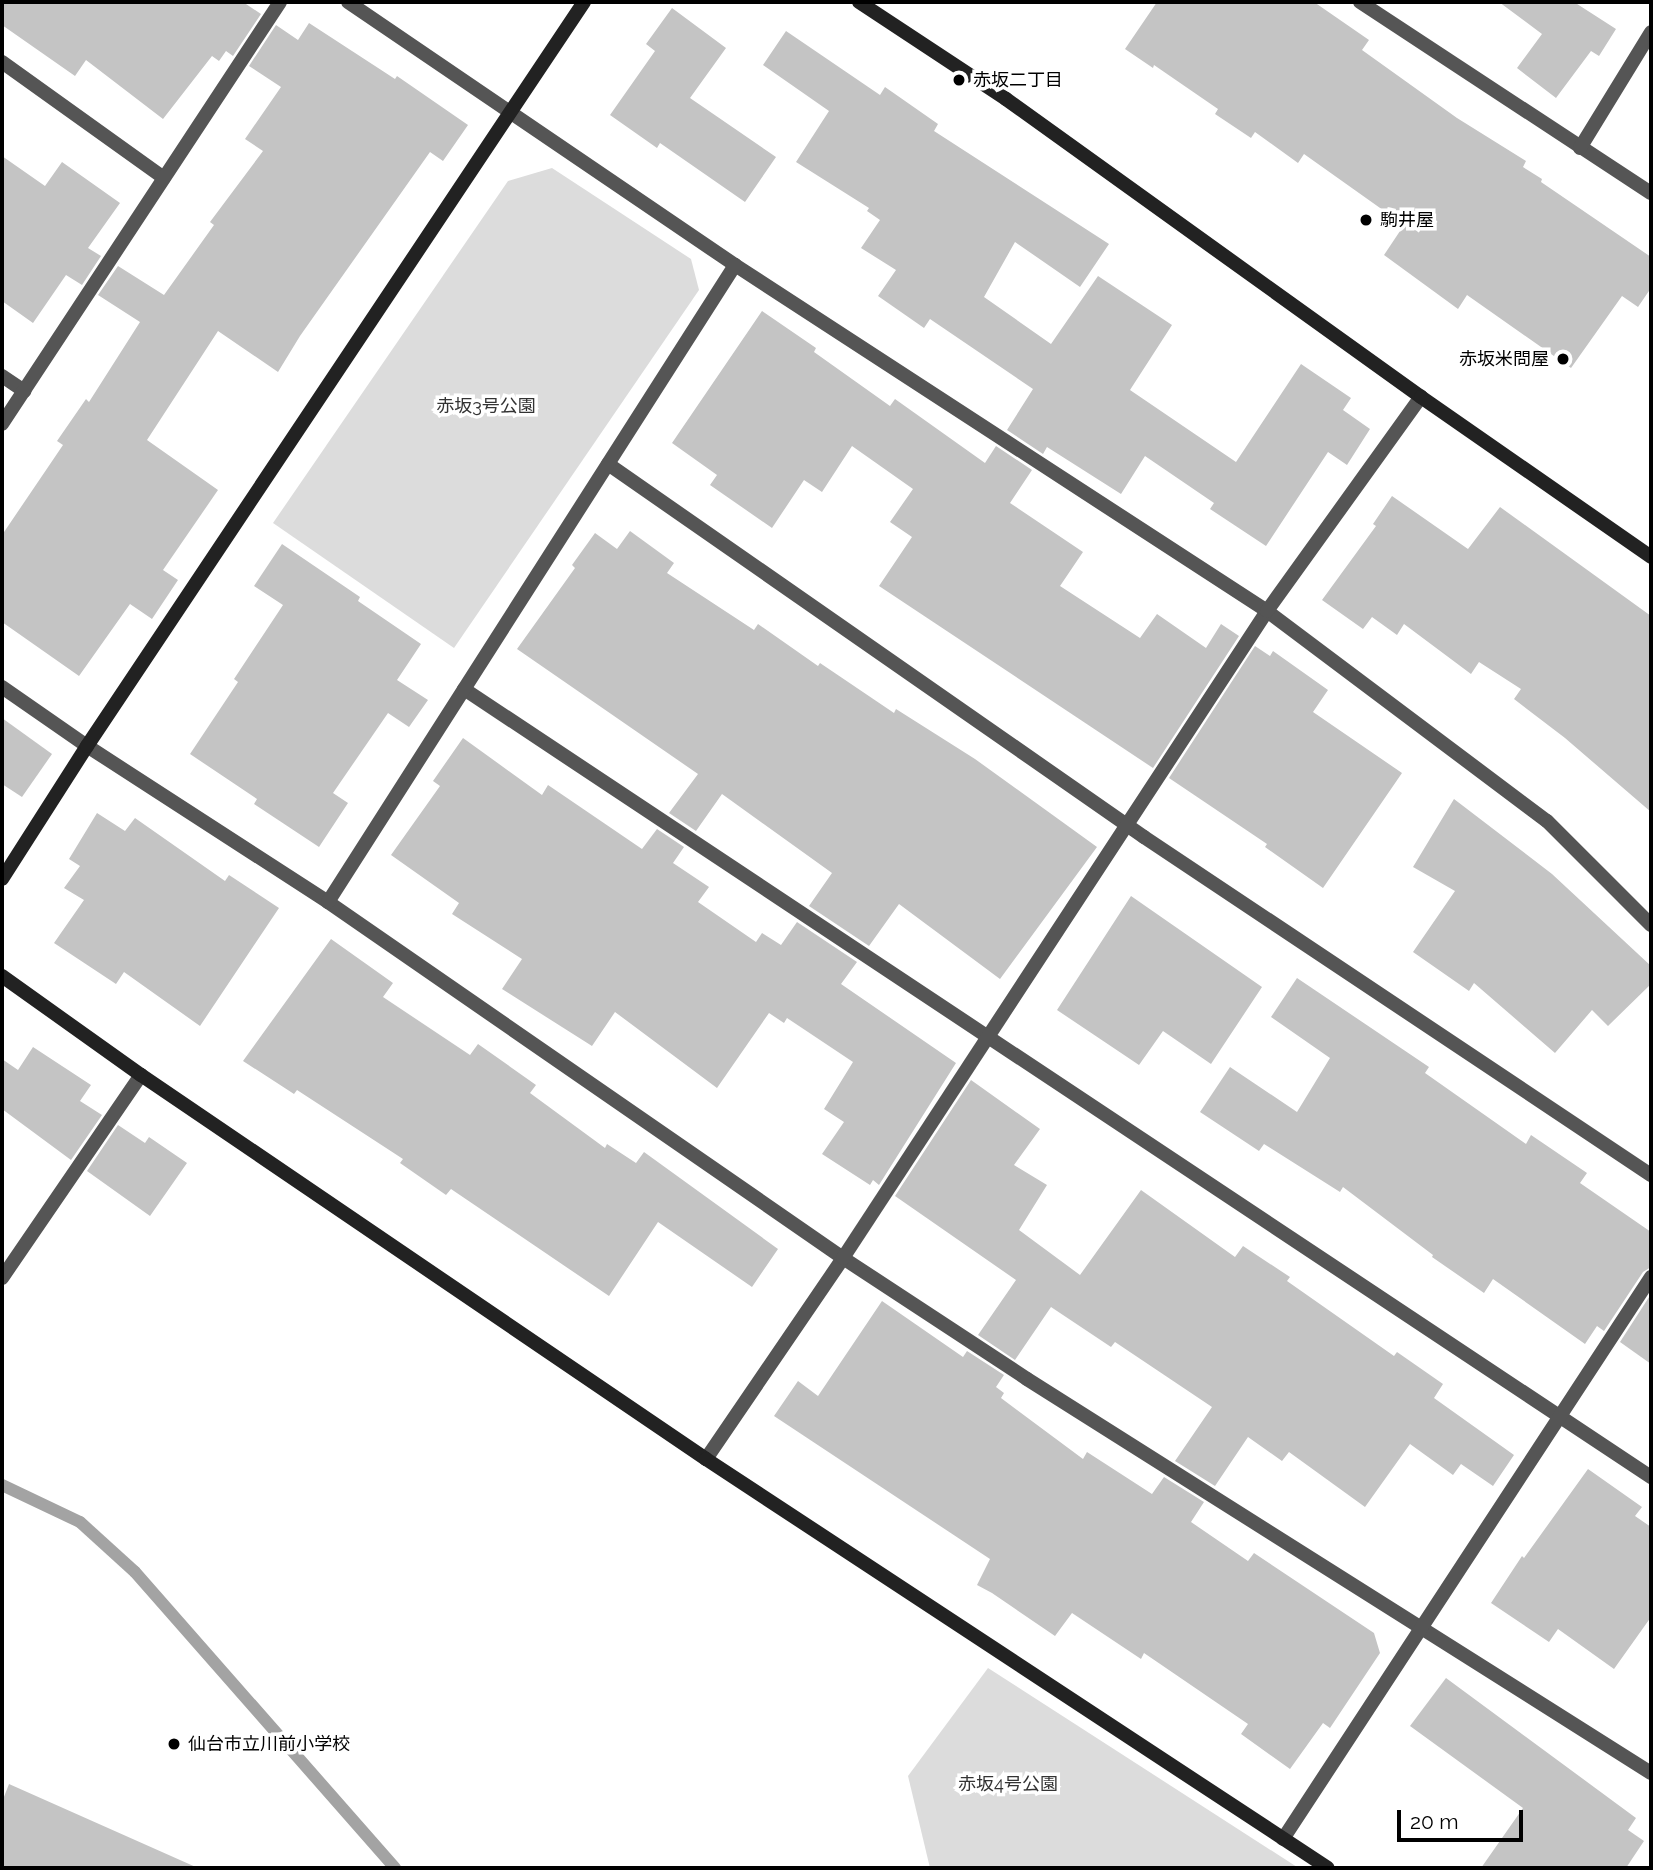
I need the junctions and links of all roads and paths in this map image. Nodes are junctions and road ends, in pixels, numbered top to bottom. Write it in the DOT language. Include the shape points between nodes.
graph roads {
  1 [pos="280,2"];
  2 [pos="348,2"];
  3 [pos="583,2"];
  4 [pos="859,2"];
  5 [pos="1360,2"];
  6 [pos="1651,32"];
  7 [pos="2,62"];
  8 [pos="509,114"];
  9 [pos="1580,148"];
  10 [pos="164,178"];
  11 [pos="1651,193"];
  12 [pos="735,265"];
  13 [pos="2,376"];
  14 [pos="23,391"];
  15 [pos="1422,397"];
  16 [pos="2,424"];
  17 [pos="608,464"];
  18 [pos="1651,557"];
  19 [pos="1267,611"];
  20 [pos="2,687"];
  21 [pos="464,689"];
  22 [pos="87,746"];
  23 [pos="1126,825"];
  24 [pos="2,878"];
  25 [pos="328,902"];
  26 [pos="1651,925"];
  27 [pos="2,976"];
  28 [pos="987,1039"];
  29 [pos="141,1075"];
  30 [pos="1651,1175"];
  31 [pos="843,1258"];
  32 [pos="1651,1277"];
  33 [pos="2,1278"];
  34 [pos="1561,1419"];
  35 [pos="706,1459"];
  36 [pos="1651,1477"];
  37 [pos="1420,1628"];
  38 [pos="1651,1773"];
  39 [pos="1283,1839"];
  40 [pos="1328,1868"];
  1 -- 10 [label="street"];
  2 -- 8 [label="street"];
  3 -- 8 [label="street"];
  4 -- 15 [label="street" via="1006,99"];
  5 -- 9 [label="street"];
  6 -- 9 [label="street"];
  7 -- 10 [label="street"];
  8 -- 12 [label="street"];
  8 -- 22 [label="street"];
  9 -- 11 [label="street"];
  10 -- 14 [label="street"];
  12 -- 17 [label="street"];
  12 -- 19 [label="street"];
  13 -- 14 [label="street"];
  14 -- 16 [label="street"];
  15 -- 18 [label="street"];
  15 -- 19 [label="street"];
  17 -- 21 [label="street"];
  17 -- 23 [label="street"];
  19 -- 23 [label="street"];
  19 -- 26 [label="street" via="1547,821"];
  20 -- 22 [label="street"];
  21 -- 25 [label="street"];
  21 -- 28 [label="street"];
  22 -- 24 [label="street"];
  22 -- 25 [label="street"];
  23 -- 28 [label="street"];
  23 -- 30 [label="street"];
  25 -- 31 [label="street"];
  27 -- 29 [label="street"];
  28 -- 31 [label="street"];
  28 -- 34 [label="street"];
  29 -- 33 [label="street"];
  29 -- 35 [label="street"];
  31 -- 35 [label="street"];
  31 -- 37 [label="street"];
  32 -- 34 [label="street"];
  34 -- 36 [label="street"];
  34 -- 37 [label="street"];
  35 -- 39 [label="street"];
  37 -- 38 [label="street"];
  37 -- 39 [label="street"];
  39 -- 40 [label="street"];
}
